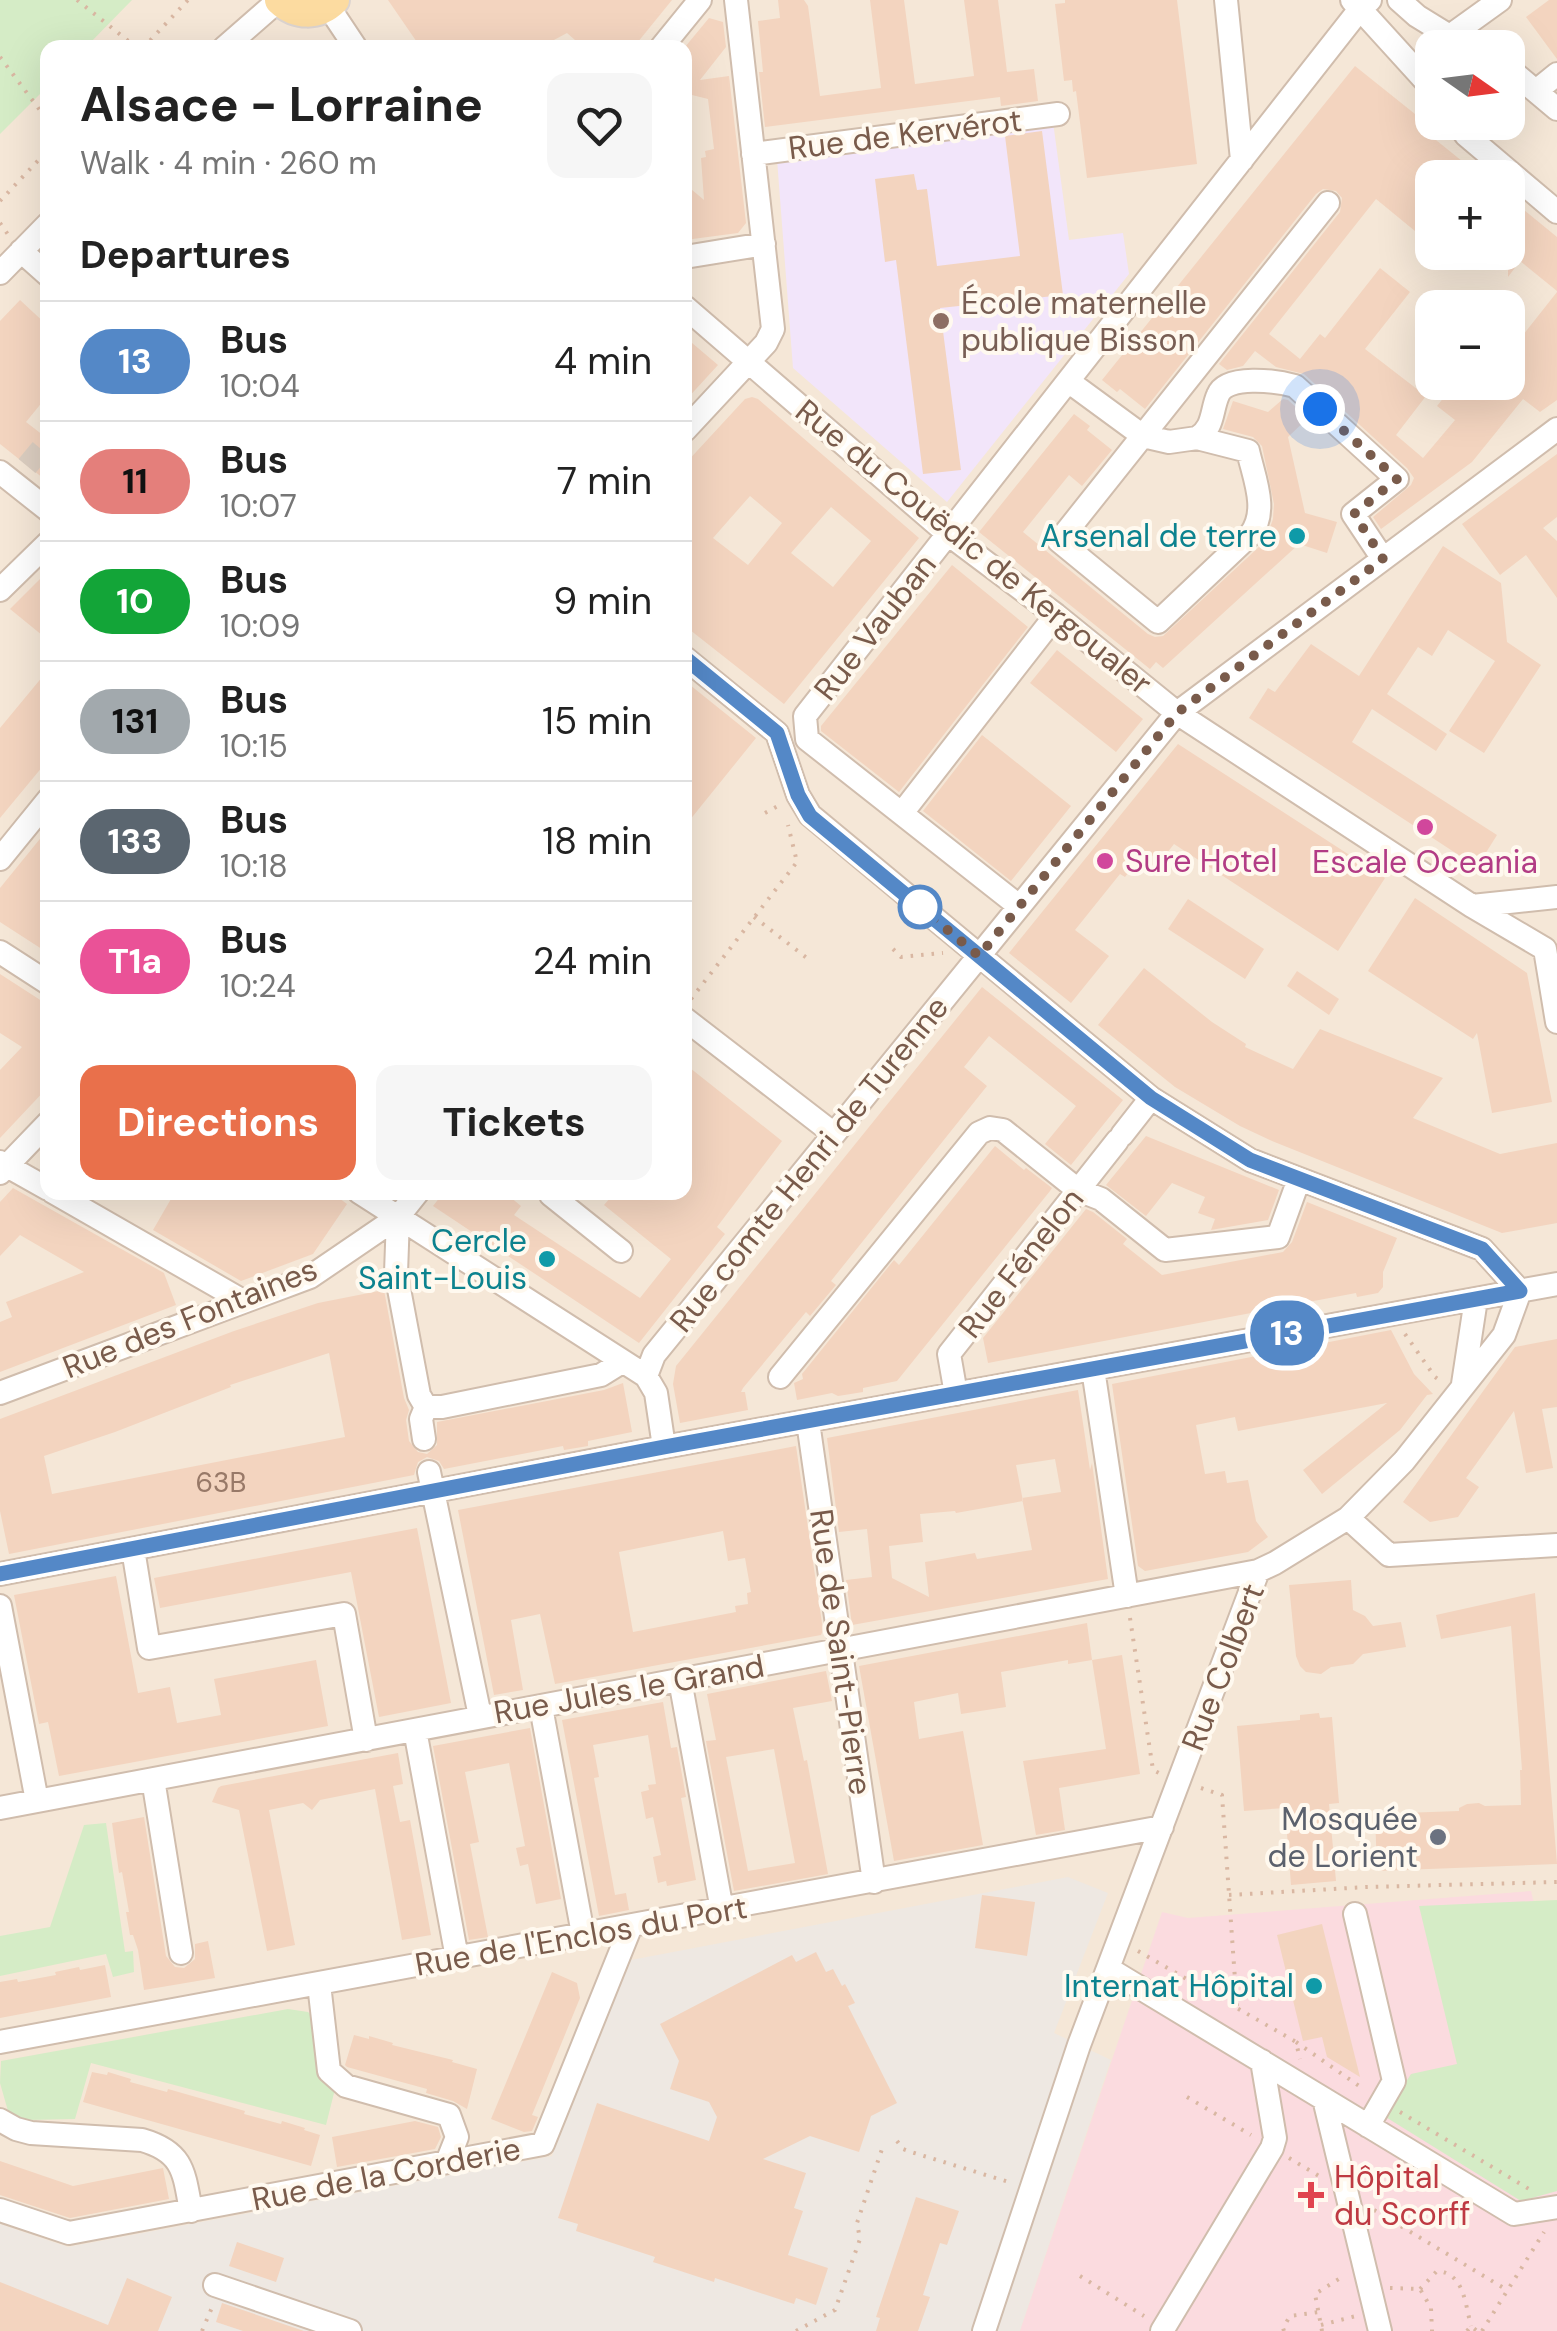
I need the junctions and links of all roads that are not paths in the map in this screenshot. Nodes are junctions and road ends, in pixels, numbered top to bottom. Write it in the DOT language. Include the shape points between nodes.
graph roads {
  1 [pos="280,0"];
  2 [pos="700,0"];
  3 [pos="736,0"];
  4 [pos="1226,0"];
  5 [pos="1399,0"];
  6 [pos="1500,0"];
  7 [pos="329,2"];
  8 [pos="1361,3"];
  9 [pos="1440,30"];
  10 [pos="1471,30"];
  11 [pos="233,40"];
  12 [pos="351,40"];
  13 [pos="667,40"];
  14 [pos="1415,68"];
  15 [pos="1557,74"];
  16 [pos="1525,82"];
  17 [pos="1536,91"];
  18 [pos="1557,110"];
  19 [pos="1058,114"];
  20 [pos="1472,140"];
  21 [pos="753,154"];
  22 [pos="1242,160"];
  23 [pos="1328,203"];
  24 [pos="1557,212"];
  25 [pos="40,232"];
  26 [pos="764,244"];
  27 [pos="21,251"];
  28 [pos="692,256"];
  29 [pos="40,269"];
  30 [pos="0,272"];
  31 [pos="692,313"];
  32 [pos="749,361"];
  33 [pos="1068,381"];
  34 [pos="692,422"];
  35 [pos="1557,429"];
  36 [pos="1143,436"];
  37 [pos="1196,438"];
  38 [pos="13,473"];
  39 [pos="40,502"];
  40 [pos="948,534"];
  41 [pos="40,551"];
  42 [pos="1383,559"];
  43 [pos="0,590"];
  44 [pos="1056,616"];
  45 [pos="692,664"];
  46 [pos="1177,713"];
  47 [pos="40,810"];
  48 [pos="902,813"];
  49 [pos="0,860"];
  50 [pos="1557,897"];
  51 [pos="1019,906"];
  52 [pos="1472,906"];
  53 [pos="0,952"];
  54 [pos="972,964"];
  55 [pos="40,979"];
  56 [pos="692,1022"];
  57 [pos="1557,1022"];
  58 [pos="1151,1098"];
  59 [pos="40,1131"];
  60 [pos="834,1134"];
  61 [pos="2,1167"];
  62 [pos="1299,1179"];
  63 [pos="40,1186"];
  64 [pos="1078,1190"];
  65 [pos="66,1200"];
  66 [pos="372,1200"];
  67 [pos="412,1200"];
  68 [pos="557,1200"];
  69 [pos="398,1217"];
  70 [pos="621,1250"];
  71 [pos="1557,1284"];
  72 [pos="1520,1291"];
  73 [pos="1476,1298"];
  74 [pos="243,1300"];
  75 [pos="622,1362"];
  76 [pos="1092,1369"];
  77 [pos="646,1376"];
  78 [pos="780,1378"];
  79 [pos="1459,1388"];
  80 [pos="0,1393"];
  81 [pos="956,1394"];
  82 [pos="426,1407"];
  83 [pos="808,1422"];
  84 [pos="424,1439"];
  85 [pos="664,1447"];
  86 [pos="431,1482"];
  87 [pos="1348,1518"];
  88 [pos="1557,1545"];
  89 [pos="132,1549"];
  90 [pos="1258,1570"];
  91 [pos="0,1574"];
  92 [pos="1126,1596"];
  93 [pos="0,1606"];
  94 [pos="841,1650"];
  95 [pos="680,1680"];
  96 [pos="541,1707"];
  97 [pos="480,1716"];
  98 [pos="415,1730"];
  99 [pos="366,1740"];
  100 [pos="153,1779"];
  101 [pos="37,1801"];
  102 [pos="0,1808"];
  103 [pos="1162,1827"];
  104 [pos="874,1882"];
  105 [pos="722,1910"];
  106 [pos="1355,1914"];
  107 [pos="631,1926"];
  108 [pos="583,1934"];
  109 [pos="181,1953"];
  110 [pos="457,1958"];
  111 [pos="1109,1969"];
  112 [pos="319,1984"];
  113 [pos="0,2042"];
  114 [pos="1262,2061"];
  115 [pos="1324,2099"];
  116 [pos="0,2120"];
  117 [pos="1368,2126"];
  118 [pos="448,2162"];
  119 [pos="0,2210"];
  120 [pos="192,2211"];
  121 [pos="1555,2214"];
  122 [pos="215,2285"];
  123 [pos="1173,2324"];
  124 [pos="350,2331"];
  125 [pos="984,2331"];
  126 [pos="1380,2331"];
  1 -- 7 [label="main road" via="308,13"];
  1 -- 11 [label="street"];
  2 -- 13 [label="street"];
  3 -- 21 [label="street"];
  4 -- 22 [label="street"];
  5 -- 9 [label="street"];
  6 -- 10 [label="street"];
  7 -- 12 [label="street"];
  8 -- 14 [label="street"];
  8 -- 22 [label="street, Rue Vauban"];
  15 -- 17 [label="street"];
  16 -- 17 [label="street"];
  17 -- 18 [label="street"];
  19 -- 21 [label="street, Rue de Kervérot"];
  20 -- 24 [label="street"];
  21 -- 26 [label="street"];
  22 -- 33 [label="street, Rue Vauban"];
  23 -- 36 [label="street"];
  25 -- 27 [label="street"];
  26 -- 28 [label="street"];
  26 -- 32 [label="street" via="773,329"];
  27 -- 29 [label="street"];
  27 -- 30 [label="street"];
  31 -- 32 [label="street, Rue du Couëdic de Kergoualer"];
  32 -- 34 [label="street"];
  32 -- 40 [label="street, Rue du Couëdic de Kergoualer"];
  33 -- 36 [label="street"];
  33 -- 40 [label="street, Rue Vauban"];
  35 -- 42 [label="street, Rue comte Henri de Turenne"];
  36 -- 37 [label="street" via="1169,442"];
  36 -- 37 [label="street" via="1059,542 1158,622 1258,525 1248,451"];
  37 -- 42 [label="street" via="1209,426 1226,384 1295,386 1397,479 1354,514"];
  38 -- 39 [label="street"];
  40 -- 44 [label="street, Rue du Couëdic de Kergoualer"];
  40 -- 48 [label="street, Rue Vauban" via="805,716 807,739"];
  41 -- 43 [label="street"];
  42 -- 46 [label="street, Rue comte Henri de Turenne"];
  44 -- 46 [label="street, Rue du Couëdic de Kergoualer"];
  44 -- 48 [label="street"];
  45 -- 54 [label="street" via="777,733 810,816"];
  46 -- 51 [label="street, Rue comte Henri de Turenne"];
  46 -- 52 [label="street, Rue du Couëdic de Kergoualer"];
  47 -- 49 [label="street"];
  48 -- 51 [label="street"];
  50 -- 52 [label="street"];
  51 -- 54 [label="street, Rue comte Henri de Turenne"];
  52 -- 57 [label="street, Rue du Couëdic de Kergoualer" via="1546,949"];
  53 -- 55 [label="street"];
  54 -- 58 [label="street"];
  54 -- 60 [label="street, Rue comte Henri de Turenne"];
  56 -- 60 [label="street"];
  58 -- 62 [label="street" via="1250,1160"];
  58 -- 64 [label="street, Rue Fénelon"];
  59 -- 61 [label="street"];
  60 -- 77 [label="street, Rue comte Henri de Turenne" via="654,1355"];
  61 -- 63 [label="street"];
  62 -- 64 [label="street" via="1278,1237 1166,1250 1101,1199"];
  62 -- 72 [label="street" via="1482,1249"];
  64 -- 78 [label="street" via="1003,1130 979,1133"];
  64 -- 81 [label="street, Rue Fénelon" via="949,1354"];
  65 -- 74 [label="street"];
  66 -- 69 [label="street"];
  67 -- 69 [label="street, Rue des Fontaines"];
  68 -- 70 [label="street"];
  69 -- 74 [label="street, Rue des Fontaines" via="310,1276"];
  69 -- 75 [label="street"];
  69 -- 82 [label="street" via="396,1273"];
  71 -- 72 [label="street"];
  72 -- 73 [label="street"];
  72 -- 79 [label="street, Rue Colbert" via="1504,1335"];
  73 -- 76 [label="street"];
  73 -- 79 [label="street, Rue Colbert"];
  74 -- 80 [label="street, Rue des Fontaines"];
  75 -- 77 [label="street"];
  75 -- 82 [label="street" via="601,1375"];
  76 -- 81 [label="street"];
  76 -- 92 [label="street"];
  77 -- 85 [label="street" via="656,1393"];
  79 -- 87 [label="street, Rue Colbert" via="1404,1461"];
  81 -- 83 [label="street"];
  82 -- 84 [label="street" via="420,1419"];
  83 -- 85 [label="street"];
  83 -- 94 [label="street, Rue de Saint-Pierre"];
  85 -- 86 [label="street"];
  86 -- 89 [label="street"];
  86 -- 97 [label="street"];
  87 -- 88 [label="street" via="1389,1555"];
  87 -- 90 [label="street, Rue Colbert"];
  89 -- 91 [label="street"];
  89 -- 99 [label="street" via="149,1648 344,1614"];
  90 -- 92 [label="street, Rue Jules le Grand"];
  90 -- 103 [label="street, Rue Colbert"];
  92 -- 94 [label="street, Rue Jules le Grand"];
  93 -- 101 [label="street"];
  94 -- 95 [label="street, Rue Jules le Grand"];
  94 -- 104 [label="street, Rue de Saint-Pierre"];
  95 -- 96 [label="street, Rue Jules le Grand"];
  95 -- 105 [label="street"];
  96 -- 97 [label="street, Rue Jules le Grand"];
  96 -- 108 [label="street"];
  97 -- 98 [label="street, Rue Jules le Grand"];
  98 -- 99 [label="street, Rue Jules le Grand"];
  98 -- 110 [label="street"];
  99 -- 100 [label="street, Rue Jules le Grand"];
  100 -- 101 [label="street, Rue Jules le Grand" via="61,1806"];
  100 -- 109 [label="street"];
  101 -- 102 [label="street, Rue Jules le Grand"];
  103 -- 104 [label="street, Rue de l'Enclos du Port"];
  103 -- 111 [label="street, Rue Colbert"];
  104 -- 105 [label="street, Rue de l'Enclos du Port"];
  105 -- 107 [label="street, Rue de l'Enclos du Port"];
  106 -- 117 [label="street" via="1394,2081"];
  107 -- 108 [label="street, Rue de l'Enclos du Port"];
  107 -- 118 [label="street, Rue de la Corderie" via="543,2144"];
  108 -- 110 [label="street, Rue de l'Enclos du Port"];
  110 -- 112 [label="street, Rue de l'Enclos du Port"];
  111 -- 114 [label="street"];
  111 -- 125 [label="street, Rue Colbert"];
  112 -- 113 [label="street, Rue de l'Enclos du Port"];
  112 -- 118 [label="street" via="329,2070 346,2086 448,2114 457,2136"];
  114 -- 115 [label="street"];
  114 -- 123 [label="street" via="1275,2161"];
  115 -- 117 [label="street"];
  115 -- 126 [label="street"];
  116 -- 120 [label="street" via="30,2133 154,2143 183,2170"];
  117 -- 121 [label="street" via="1514,2214"];
  118 -- 120 [label="street, Rue de la Corderie"];
  119 -- 120 [label="street, Rue de la Corderie" via="70,2234"];
  122 -- 124 [label="street"];
}
